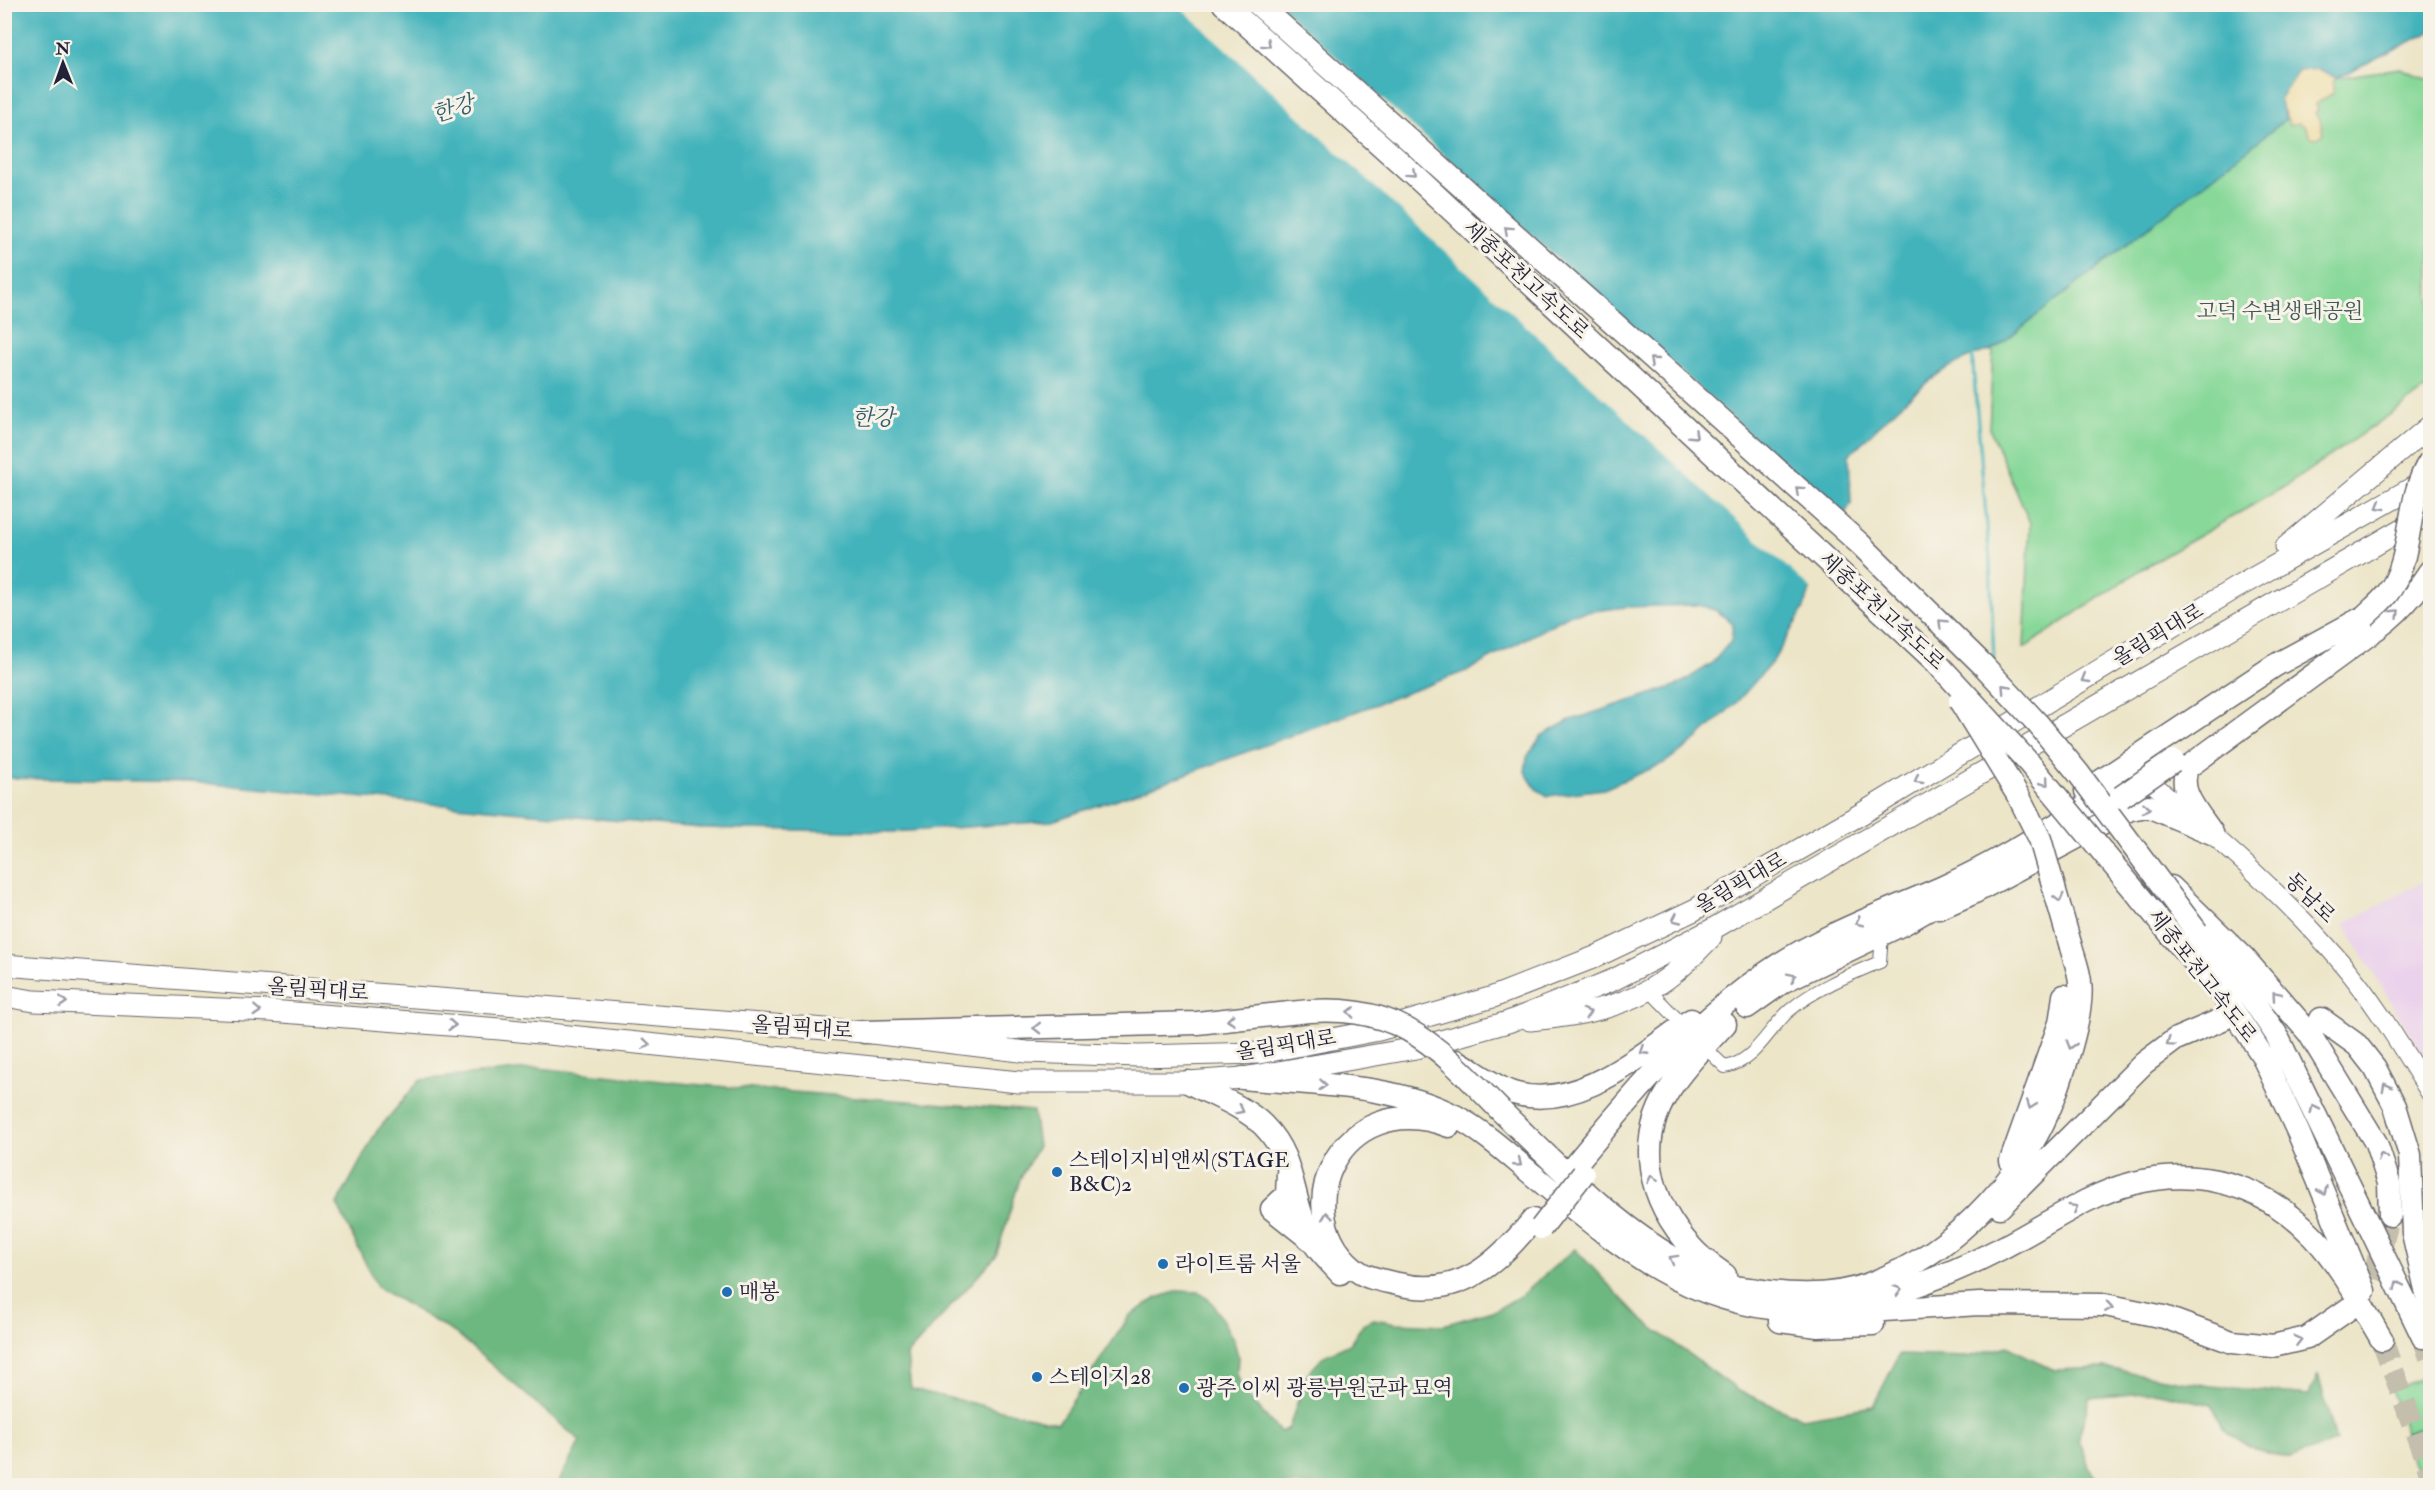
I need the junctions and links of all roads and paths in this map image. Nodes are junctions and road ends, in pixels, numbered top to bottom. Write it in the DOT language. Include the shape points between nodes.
graph roads {
  1 [pos="1224,4"];
  2 [pos="1258,4"];
  3 [pos="2430,426"];
  4 [pos="2430,461"];
  5 [pos="2430,477"];
  6 [pos="2430,513"];
  7 [pos="2430,571"];
  8 [pos="2234,589"];
  9 [pos="2368,625"];
  10 [pos="1935,661"];
  11 [pos="2127,762"];
  12 [pos="2212,833"];
  13 [pos="1899,915"];
  14 [pos="1728,920"];
  15 [pos="2203,928"];
  16 [pos="1882,934"];
  17 [pos="4,965"];
  18 [pos="1764,975"];
  19 [pos="1648,989"];
  20 [pos="4,996"];
  21 [pos="2223,1019"];
  22 [pos="2321,1019"];
  23 [pos="1508,1022"];
  24 [pos="1725,1024"];
  25 [pos="864,1032"];
  26 [pos="1243,1078"];
  27 [pos="1188,1082"];
  28 [pos="2430,1093"];
  29 [pos="1507,1102"];
  30 [pos="1497,1146"];
  31 [pos="1579,1170"];
  32 [pos="2390,1215"];
  33 [pos="1537,1224"];
  34 [pos="1944,1246"];
  35 [pos="1738,1296"];
  36 [pos="2075,1304"];
  37 [pos="2430,1307"];
  38 [pos="2350,1308"];
  39 [pos="1799,1311"];
  40 [pos="2423,1337"];
  1 -- 10 [label="highway, 세종포천고속도로, one-way" via="1414,175"];
  15 -- 2 [label="highway, 세종포천고속도로, one-way, bridge" via="2138,855 2038,724 1930,611"];
  3 -- 8 [label="highway" via="2353,494"];
  4 -- 9 [label="highway, bridge" via="2422,472 2411,509 2398,571"];
  5 -- 8 [label="highway, 올림픽대로, one-way"];
  6 -- 14 [label="highway, 올림픽대로"];
  9 -- 7 [label="highway, one-way" via="2415,594"];
  8 -- 25 [label="highway, 올림픽대로, one-way" via="1694,910 1595,957 1493,997 1379,1029 1259,1053 1139,1056 1027,1052"];
  9 -- 11 [label="highway" via="2274,666"];
  9 -- 12 [label="highway" via="2188,767 2184,776 2186,793"];
  9 -- 13 [label="highway" via="2118,793 1941,888"];
  10 -- 34 [label="highway, one-way, bridge" via="2019,797 2040,839 2081,984 2074,1035 2040,1133 2000,1190"];
  10 -- 39 [label="highway, 세종포천고속도로, bridge" via="2029,763 2223,995 2262,1055 2347,1248 2382,1340 2325,1251 2287,1213 2242,1187 2218,1179 2179,1176 2150,1178 2118,1187 1996,1251 1929,1280 1844,1305"];
  11 -- 12 [label="main road, 동남로"];
  11 -- 13 [label="highway" via="2046,821 1968,862"];
  13 -- 12 [label="highway, one-way" via="1971,894 2130,809 2148,806"];
  12 -- 28 [label="main road, 동남로" via="2341,962 2385,1021"];
  13 -- 16 [label="highway"];
  13 -- 18 [label="highway, one-way" via="1810,945"];
  14 -- 19 [label="highway" via="1673,974"];
  14 -- 23 [label="highway, 올림픽대로" via="1613,980"];
  32 -- 15 [label="highway, one-way" via="2384,1163 2338,1077 2308,1033"];
  40 -- 15 [label="highway, 세종포천고속도로, one-way" via="2276,1034"];
  16 -- 19 [label="street" via="1880,962 1839,980 1789,1011 1738,1065 1725,1067 1712,1057"];
  24 -- 16 [label="highway, one-way" via="1784,981"];
  17 -- 25 [label="highway, 올림픽대로"];
  18 -- 29 [label="highway, one-way" via="1595,1083 1554,1096"];
  18 -- 31 [label="highway" via="1661,1064"];
  23 -- 19 [label="highway, one-way" via="1575,1016"];
  20 -- 27 [label="highway, 올림픽대로, one-way" via="500,1029 1019,1082"];
  21 -- 34 [label="highway, one-way" via="2176,1039 2144,1063 2006,1202"];
  37 -- 22 [label="highway, one-way" via="2413,1233 2410,1155 2395,1106 2375,1068 2357,1045"];
  23 -- 26 [label="highway, 올림픽대로" via="1416,1048"];
  24 -- 31 [label="highway" via="1692,1048 1644,1095"];
  35 -- 24 [label="highway, one-way" via="1670,1220 1652,1185 1648,1150 1657,1115 1672,1084"];
  29 -- 25 [label="highway, one-way, bridge" via="1408,1028 1353,1011 1325,1009 1197,1023"];
  26 -- 27 [label="highway, 올림픽대로"];
  26 -- 30 [label="highway, one-way" via="1360,1088 1414,1100 1452,1115"];
  27 -- 33 [label="highway, one-way" via="1253,1117 1275,1140 1286,1157 1308,1233 1345,1278 1372,1292 1430,1297 1459,1292 1509,1268"];
  35 -- 29 [label="highway, one-way" via="1618,1223"];
  33 -- 30 [label="highway, one-way" via="1472,1277 1428,1287 1406,1286 1361,1273 1344,1259 1333,1241 1326,1218 1325,1191 1332,1163 1349,1140 1366,1128 1407,1117 1437,1122"];
  30 -- 35 [label="highway, one-way" via="1625,1250 1690,1286"];
  31 -- 33 [label="highway, bridge"];
  34 -- 35 [label="highway" via="1868,1285 1839,1291"];
  35 -- 36 [label="highway" via="1774,1320 1818,1326 2028,1317"];
  35 -- 39 [label="highway"];
  36 -- 38 [label="highway, one-way" via="2105,1305 2164,1317 2232,1342 2273,1346 2307,1338"];
  36 -- 39 [label="highway" via="1979,1304 1878,1312"];
}
